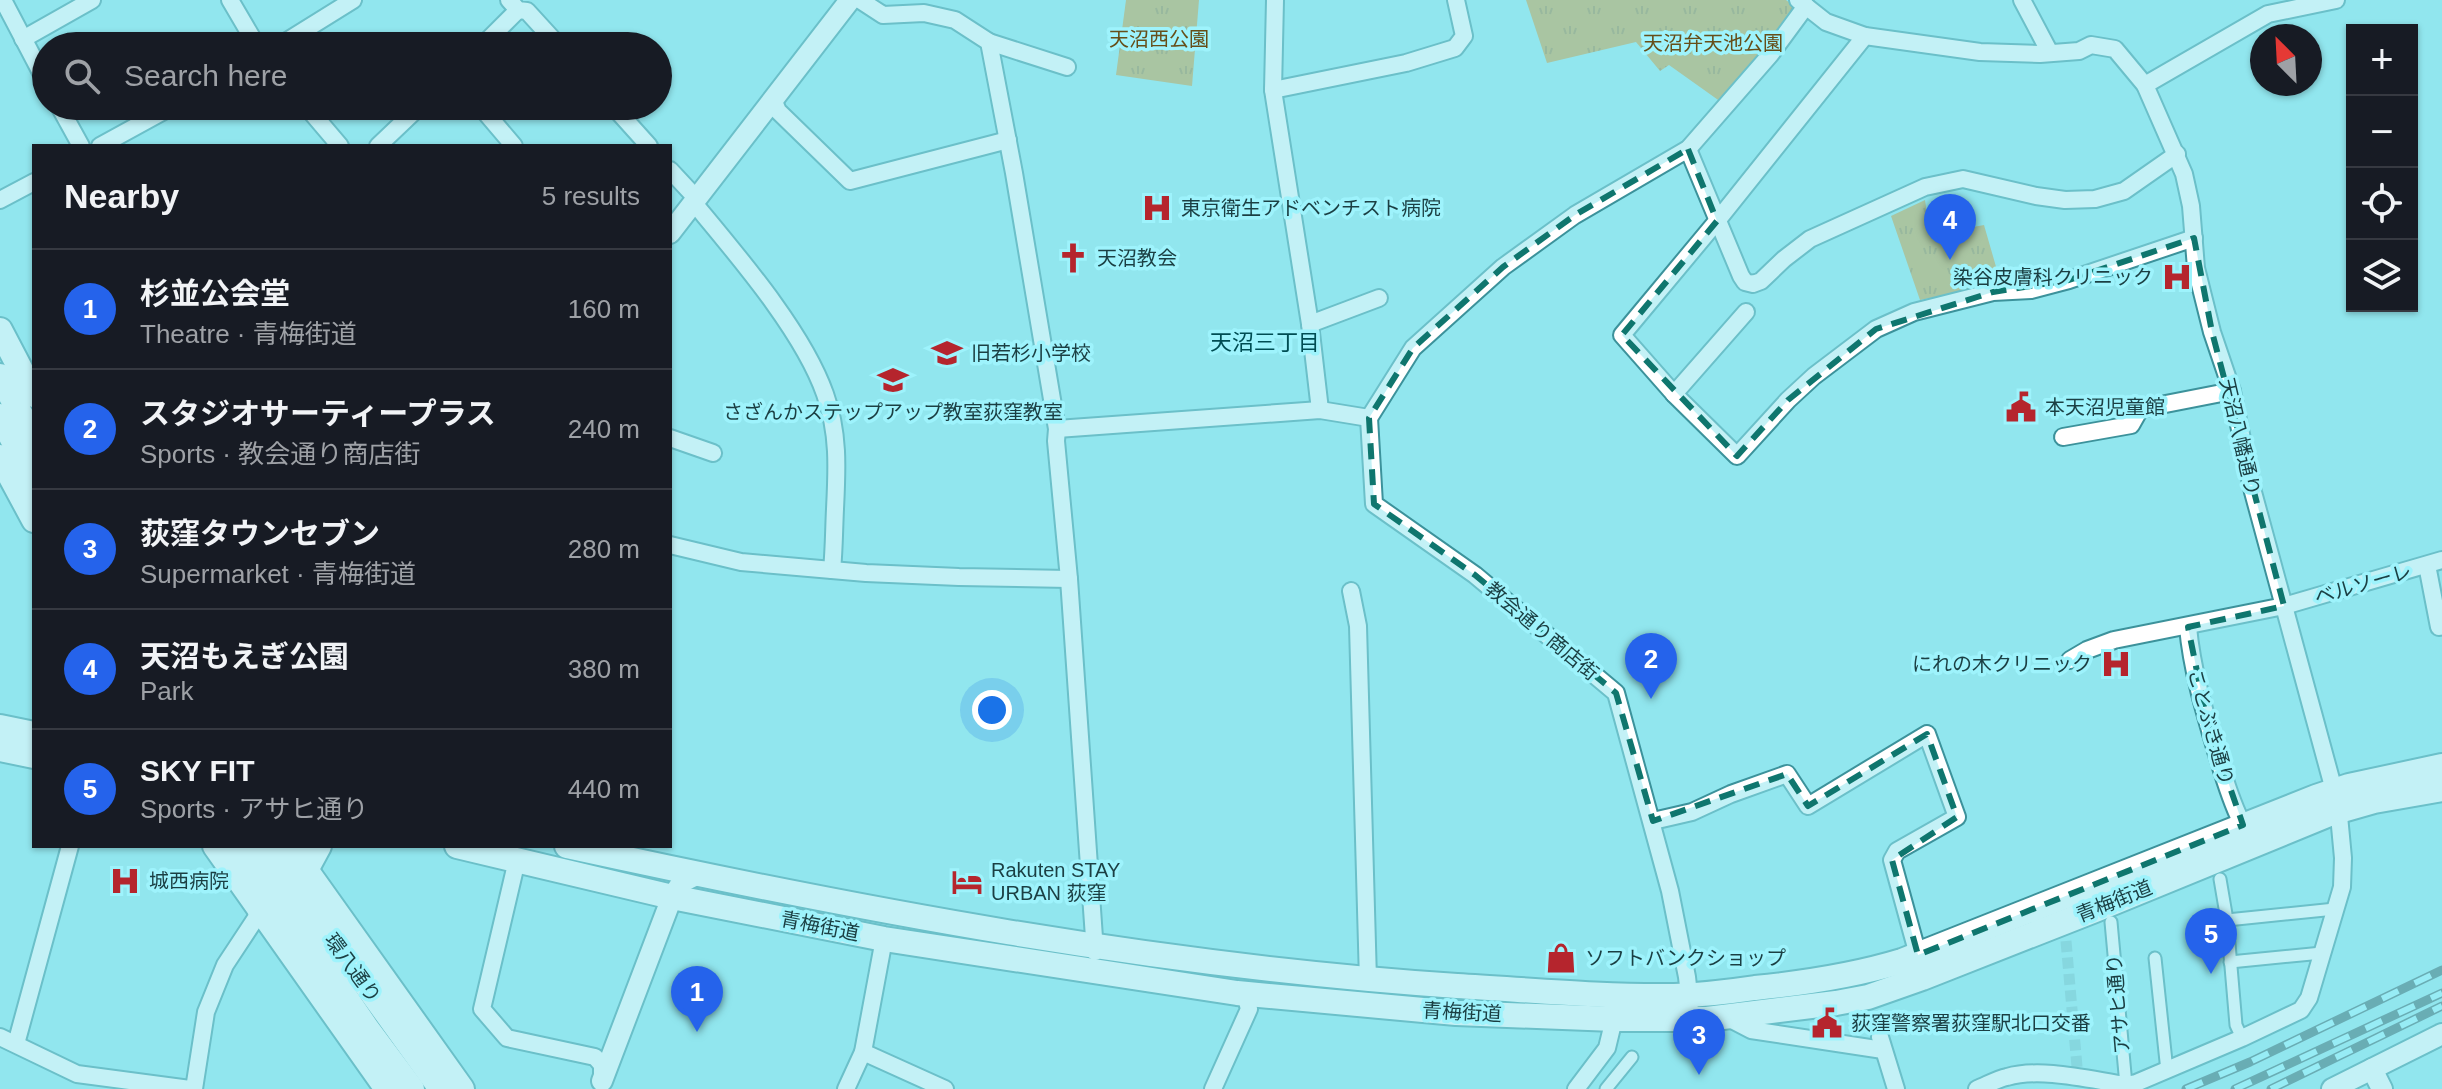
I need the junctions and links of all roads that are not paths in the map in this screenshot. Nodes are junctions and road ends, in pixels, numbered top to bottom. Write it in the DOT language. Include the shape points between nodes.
graph roads {
  1 [pos="3,0"];
  2 [pos="92,0"];
  3 [pos="230,0"];
  4 [pos="353,0"];
  5 [pos="850,0"];
  6 [pos="860,0"];
  7 [pos="1275,0"];
  8 [pos="1456,0"];
  9 [pos="2022,0"];
  10 [pos="2336,0"];
  11 [pos="1802,3"];
  12 [pos="513,5"];
  13 [pos="35,32"];
  14 [pos="249,32"];
  15 [pos="302,32"];
  16 [pos="493,32"];
  17 [pos="546,32"];
  18 [pos="32,34"];
  19 [pos="1865,36"];
  20 [pos="23,39"];
  21 [pos="989,42"];
  22 [pos="2050,53"];
  23 [pos="32,56"];
  24 [pos="1067,67"];
  25 [pos="2145,85"];
  26 [pos="1273,90"];
  27 [pos="773,99"];
  28 [pos="67,120"];
  29 [pos="147,120"];
  30 [pos="318,120"];
  31 [pos="405,120"];
  32 [pos="492,120"];
  33 [pos="626,120"];
  34 [pos="1008,140"];
  35 [pos="80,144"];
  36 [pos="104,144"];
  37 [pos="338,144"];
  38 [pos="380,144"];
  39 [pos="512,144"];
  40 [pos="647,144"];
  41 [pos="1688,149"];
  42 [pos="2177,154"];
  43 [pos="672,172"];
  44 [pos="32,183"];
  45 [pos="0,200"];
  46 [pos="695,201"];
  47 [pos="1717,221"];
  48 [pos="672,230"];
  49 [pos="2194,238"];
  50 [pos="1379,298"];
  51 [pos="1746,312"];
  52 [pos="1310,324"];
  53 [pos="0,330"];
  54 [pos="0,376"];
  55 [pos="32,391"];
  56 [pos="2232,391"];
  57 [pos="1674,394"];
  58 [pos="1320,410"];
  59 [pos="0,416"];
  60 [pos="1369,418"];
  61 [pos="1057,429"];
  62 [pos="32,435"];
  63 [pos="2063,437"];
  64 [pos="672,439"];
  65 [pos="713,453"];
  66 [pos="0,457"];
  67 [pos="32,476"];
  68 [pos="32,516"];
  69 [pos="672,545"];
  70 [pos="2435,563"];
  71 [pos="832,570"];
  72 [pos="1069,579"];
  73 [pos="1351,591"];
  74 [pos="2284,606"];
  75 [pos="2188,627"];
  76 [pos="2439,627"];
  77 [pos="2070,660"];
  78 [pos="32,722"];
  79 [pos="32,734"];
  80 [pos="2,735"];
  81 [pos="32,755"];
  82 [pos="2442,766"];
  83 [pos="2442,789"];
  84 [pos="2337,801"];
  85 [pos="1653,821"];
  86 [pos="2243,825"];
  87 [pos="69,848"];
  88 [pos="216,848"];
  89 [pos="243,848"];
  90 [pos="267,848"];
  91 [pos="290,848"];
  92 [pos="318,848"];
  93 [pos="466,848"];
  94 [pos="602,850"];
  95 [pos="517,860"];
  96 [pos="306,870"];
  97 [pos="698,874"];
  98 [pos="2220,879"];
  99 [pos="672,897"];
  100 [pos="254,901"];
  101 [pos="2335,909"];
  102 [pos="2227,920"];
  103 [pos="2111,922"];
  104 [pos="884,939"];
  105 [pos="1094,946"];
  106 [pos="2322,953"];
  107 [pos="1918,955"];
  108 [pos="2155,958"];
  109 [pos="2230,962"];
  110 [pos="1113,974"];
  111 [pos="1368,980"];
  112 [pos="1237,993"];
  113 [pos="1687,995"];
  114 [pos="1716,1018"];
  115 [pos="1614,1019"];
  116 [pos="2442,1034"];
  117 [pos="2242,1038"];
  118 [pos="8,1041"];
  119 [pos="863,1052"];
  120 [pos="1632,1057"];
  121 [pos="2372,1069"];
  122 [pos="2167,1071"];
  123 [pos="2126,1085"];
  124 [pos="600,1086"];
  125 [pos="192,1089"];
  126 [pos="387,1089"];
  127 [pos="412,1089"];
  128 [pos="441,1089"];
  129 [pos="462,1089"];
  130 [pos="846,1089"];
  131 [pos="945,1089"];
  132 [pos="1213,1089"];
  133 [pos="1576,1089"];
  134 [pos="1606,1089"];
  135 [pos="1896,1089"];
  136 [pos="1977,1089"];
  137 [pos="2332,1089"];
  138 [pos="2382,1089"];
  1 -- 20 [label="street"];
  2 -- 13 [label="street"];
  3 -- 14 [label="street"];
  4 -- 15 [label="street"];
  5 -- 27 [label="street"];
  6 -- 21 [label="street" via="883,15 924,13 955,20"];
  7 -- 26 [label="street"];
  8 -- 26 [label="street" via="1464,36 1455,48"];
  9 -- 22 [label="street"];
  10 -- 25 [label="street" via="2268,14"];
  11 -- 19 [label="street" via="1826,22"];
  11 -- 41 [label="street" via="1770,55"];
  12 -- 16 [label="street"];
  12 -- 17 [label="street" via="527,11"];
  18 -- 20 [label="street"];
  19 -- 22 [label="street" via="1980,52"];
  19 -- 47 [label="street"];
  20 -- 23 [label="street"];
  21 -- 24 [label="street"];
  21 -- 34 [label="street"];
  22 -- 25 [label="street, 天沼八幡通り" via="2091,45 2115,49"];
  25 -- 42 [label="street, 天沼八幡通り"];
  26 -- 52 [label="street"];
  27 -- 34 [label="street" via="778,111 850,181"];
  27 -- 46 [label="street"];
  28 -- 35 [label="street"];
  29 -- 36 [label="street"];
  30 -- 37 [label="street"];
  31 -- 38 [label="street"];
  32 -- 39 [label="street"];
  33 -- 40 [label="street"];
  34 -- 61 [label="street"];
  41 -- 47 [label="street"];
  41 -- 60 [label="street" via="1575,215 1503,267 1413,348"];
  42 -- 47 [label="street" via="2124,191 2095,199 2036,196 1963,179 1925,187 1810,239 1753,284 1741,276"];
  42 -- 49 [label="street, 天沼八幡通り"];
  43 -- 46 [label="street"];
  44 -- 45 [label="street"];
  46 -- 48 [label="street"];
  46 -- 71 [label="street" via="776,308 825,393 838,462"];
  47 -- 57 [label="street" via="1622,335"];
  49 -- 56 [label="street, 天沼八幡通り" via="2196,268"];
  49 -- 57 [label="street" via="2069,280 1914,312 1876,329 1814,376 1737,456"];
  50 -- 52 [label="street"];
  51 -- 57 [label="street"];
  52 -- 58 [label="street"];
  53 -- 55 [label="main road"];
  54 -- 62 [label="main road"];
  56 -- 63 [label="street" via="2140,409 2131,425"];
  56 -- 74 [label="street, 天沼八幡通り"];
  58 -- 60 [label="street"];
  58 -- 61 [label="street"];
  59 -- 67 [label="main road"];
  60 -- 85 [label="street, 教会通り商店街" via="1376,438 1374,504 1475,575 1616,693"];
  61 -- 72 [label="street"];
  64 -- 65 [label="street"];
  66 -- 68 [label="main road"];
  69 -- 71 [label="street" via="741,562"];
  70 -- 74 [label="street, ベルソーレ"];
  70 -- 76 [label="street"];
  71 -- 72 [label="street"];
  72 -- 105 [label="street"];
  73 -- 111 [label="street" via="1358,626"];
  74 -- 75 [label="street, ベルソーレ"];
  74 -- 84 [label="street, 天沼八幡通り"];
  75 -- 77 [label="street, ベルソーレ" via="2114,640"];
  75 -- 86 [label="street, ことぶき通り" via="2207,721"];
  78 -- 80 [label="main road"];
  79 -- 80 [label="main road"];
  80 -- 81 [label="main road"];
  82 -- 84 [label="main road, 青梅街道" via="2349,786"];
  83 -- 84 [label="main road, 青梅街道" via="2374,801"];
  84 -- 86 [label="main road, 青梅街道"];
  84 -- 101 [label="street, 天沼八幡通り" via="2343,858"];
  84 -- 114 [label="main road, 青梅街道" via="2037,933 1881,992"];
  85 -- 107 [label="street" via="1692,812 1787,774 1808,806 1927,734 1957,817 1897,851 1892,860"];
  85 -- 113 [label="street, 教会通り商店街"];
  86 -- 107 [label="main road, 青梅街道"];
  87 -- 118 [label="street"];
  88 -- 100 [label="main road"];
  89 -- 127 [label="main road, 環八通り"];
  90 -- 128 [label="main road, 環八通り"];
  91 -- 96 [label="main road"];
  92 -- 96 [label="main road"];
  93 -- 95 [label="main road, 青梅街道"];
  94 -- 97 [label="main road, 青梅街道"];
  95 -- 99 [label="main road, 青梅街道"];
  95 -- 124 [label="street" via="482,1009 507,1038 595,1057 602,1065"];
  96 -- 129 [label="main road"];
  97 -- 99 [label="street" via="682,882"];
  97 -- 105 [label="main road, 青梅街道"];
  98 -- 102 [label="street"];
  99 -- 104 [label="main road, 青梅街道"];
  99 -- 124 [label="street"];
  100 -- 125 [label="street" via="256,918 225,965 206,1012"];
  100 -- 126 [label="main road"];
  101 -- 102 [label="street"];
  101 -- 106 [label="street, 天沼八幡通り"];
  102 -- 109 [label="street"];
  103 -- 123 [label="street, アサヒ通り"];
  104 -- 110 [label="main road, 青梅街道"];
  104 -- 119 [label="street"];
  105 -- 110 [label="street" via="1101,964"];
  105 -- 111 [label="main road, 青梅街道"];
  106 -- 109 [label="street"];
  106 -- 117 [label="street, 天沼八幡通り" via="2301,1010"];
  107 -- 113 [label="main road, 青梅街道" via="1831,979"];
  108 -- 122 [label="street"];
  109 -- 117 [label="street"];
  110 -- 112 [label="main road, 青梅街道"];
  111 -- 113 [label="main road, 青梅街道"];
  112 -- 115 [label="main road, 青梅街道" via="1421,1011"];
  112 -- 132 [label="street" via="1246,998 1249,1009"];
  113 -- 114 [label="street" via="1697,1014"];
  114 -- 115 [label="main road, 青梅街道"];
  114 -- 135 [label="street" via="1751,1030 1882,1043"];
  115 -- 133 [label="street" via="1601,1058"];
  116 -- 121 [label="street"];
  117 -- 122 [label="street, 天沼八幡通り"];
  118 -- 125 [label="street" via="77,1074"];
  119 -- 130 [label="street"];
  119 -- 131 [label="street"];
  120 -- 134 [label="street"];
  121 -- 137 [label="street"];
  121 -- 138 [label="street"];
  122 -- 123 [label="street, 天沼八幡通り"];
  123 -- 136 [label="street" via="2024,1074"];
}
